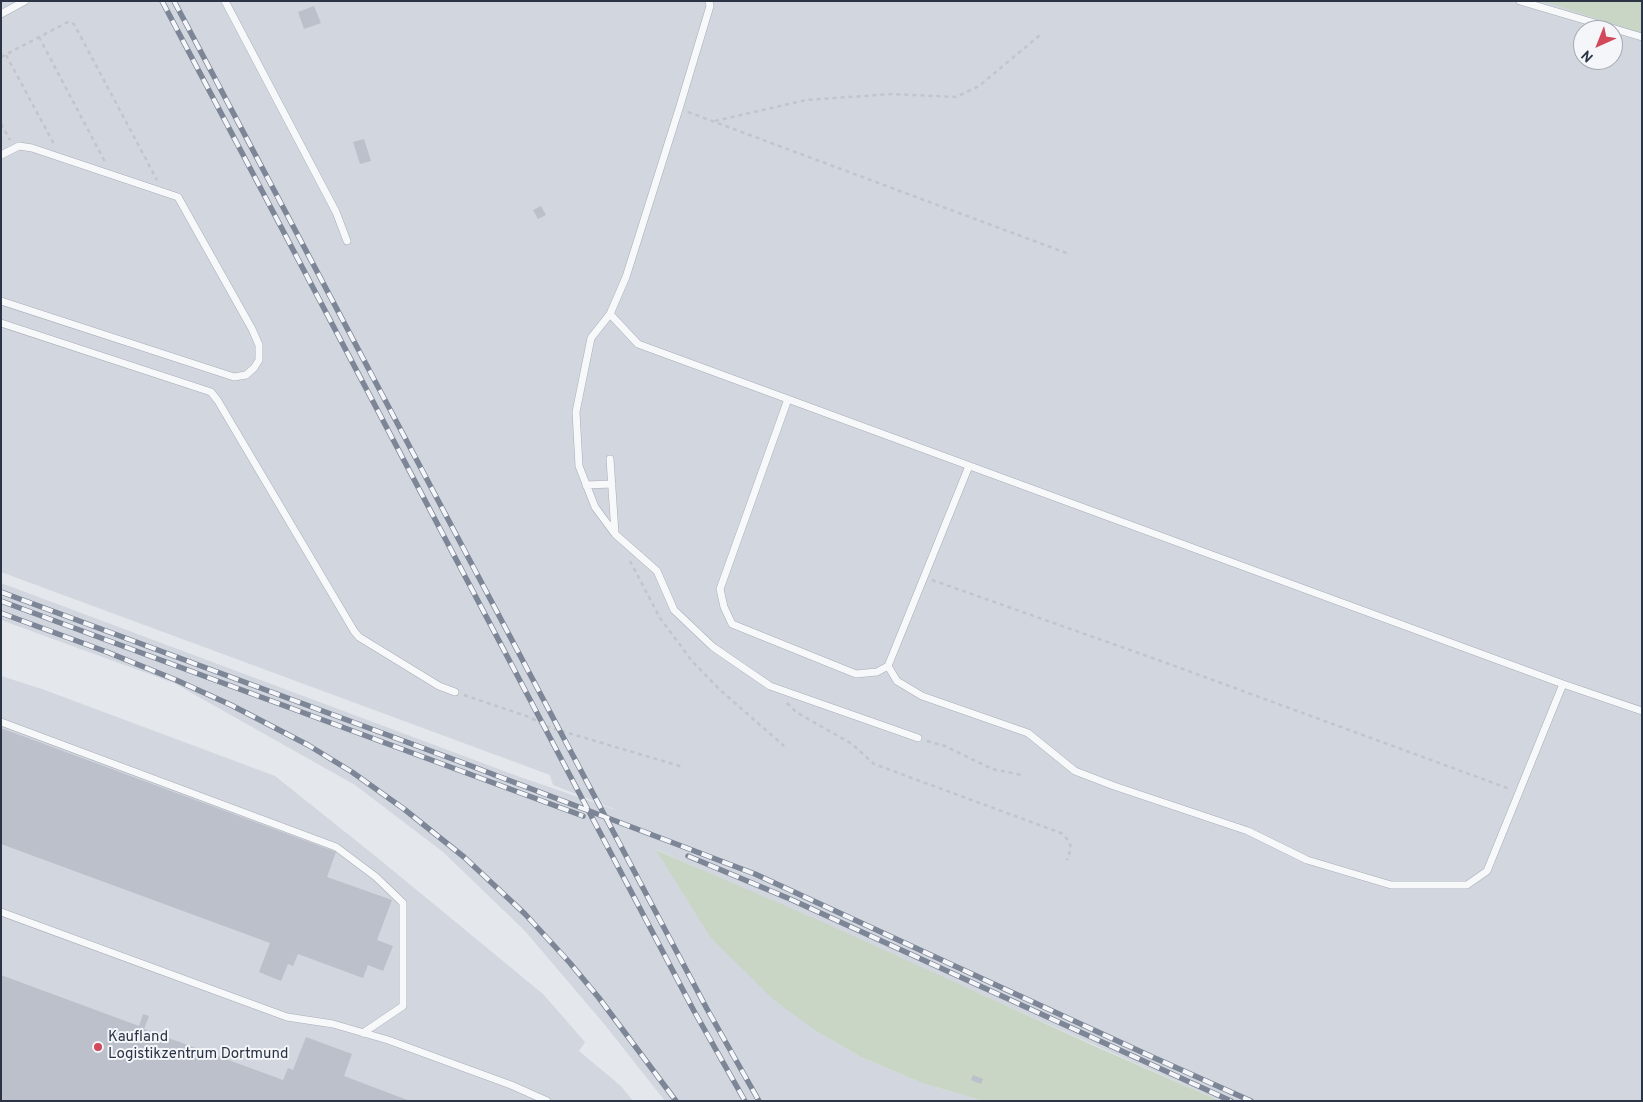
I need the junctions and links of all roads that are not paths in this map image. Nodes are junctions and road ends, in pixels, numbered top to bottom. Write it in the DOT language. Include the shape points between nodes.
graph roads {
  1 [pos="25,1"];
  2 [pos="225,1"];
  3 [pos="709,1"];
  4 [pos="1520,1"];
  5 [pos="1,14"];
  6 [pos="1642,37"];
  7 [pos="1,155"];
  8 [pos="347,241"];
  9 [pos="1,301"];
  10 [pos="610,314"];
  11 [pos="1,323"];
  12 [pos="788,399"];
  13 [pos="610,459"];
  14 [pos="969,466"];
  15 [pos="612,484"];
  16 [pos="586,485"];
  17 [pos="615,534"];
  18 [pos="888,666"];
  19 [pos="1564,684"];
  20 [pos="455,692"];
  21 [pos="1642,711"];
  22 [pos="1,722"];
  23 [pos="918,738"];
  24 [pos="1,912"];
  25 [pos="363,1033"];
  26 [pos="547,1101"];
  1 -- 5 [label="lane"];
  2 -- 8 [label="lane" via="336,212"];
  3 -- 10 [label="lane" via="626,277"];
  4 -- 6 [label="lane"];
  7 -- 9 [label="lane" via="26,146 178,197 252,329 259,345 259,360 246,374 234,377"];
  10 -- 12 [label="lane" via="638,344"];
  10 -- 16 [label="lane" via="591,338 576,412 579,466"];
  11 -- 20 [label="lane" via="211,392 354,631 440,686"];
  12 -- 14 [label="lane"];
  12 -- 18 [label="lane" via="720,589 724,607 732,624 856,674 877,672"];
  13 -- 15 [label="lane"];
  14 -- 18 [label="lane"];
  14 -- 19 [label="lane"];
  15 -- 16 [label="lane"];
  15 -- 17 [label="lane"];
  16 -- 17 [label="lane" via="595,507"];
  17 -- 23 [label="lane" via="658,571 674,610 713,647 770,686"];
  18 -- 19 [label="lane" via="897,680 922,696 1028,733 1075,771 1248,831 1307,860 1391,885 1467,885 1487,871"];
  19 -- 21 [label="lane"];
  22 -- 25 [label="lane" via="336,847 376,877 403,903 403,1006"];
  24 -- 25 [label="lane" via="287,1017 333,1024"];
  25 -- 26 [label="lane"];
}
